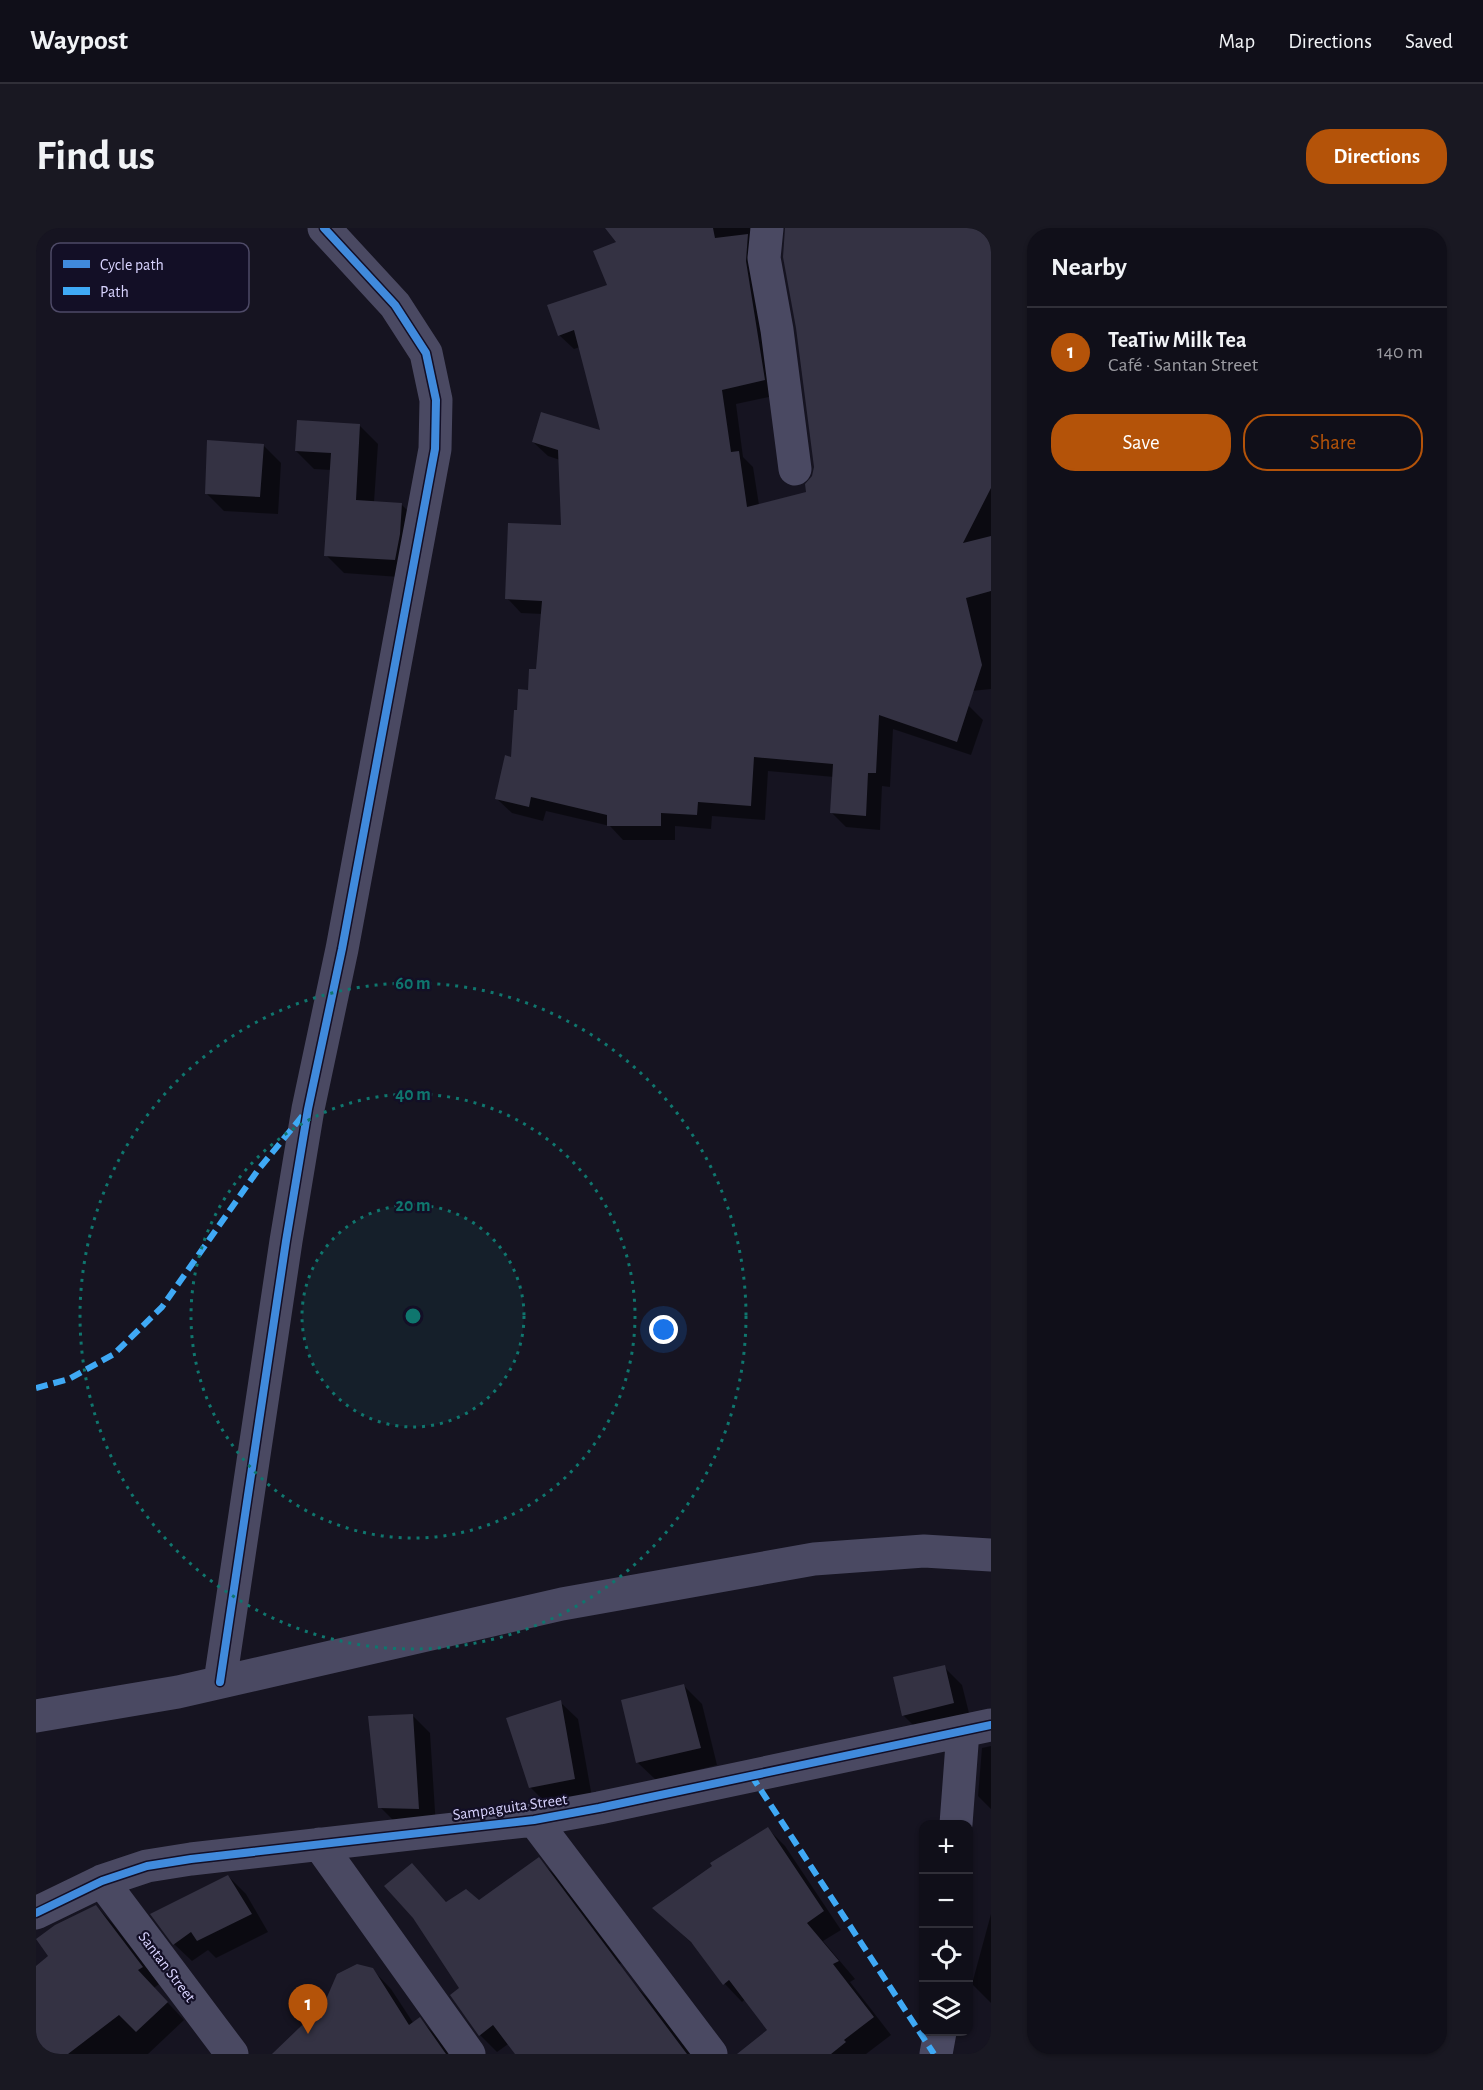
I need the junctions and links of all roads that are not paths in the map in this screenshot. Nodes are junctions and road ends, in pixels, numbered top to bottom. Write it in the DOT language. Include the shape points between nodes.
graph roads {
  1 [pos="324,228"];
  2 [pos="767,228"];
  3 [pos="795,469"];
  4 [pos="991,1555"];
  5 [pos="220,1682"];
  6 [pos="36,1716"];
  7 [pos="977,1728"];
  8 [pos="534,1820"];
  9 [pos="957,1820"];
  10 [pos="319,1844"];
  11 [pos="102,1881"];
  12 [pos="36,1913"];
  13 [pos="939,2036"];
  14 [pos="232,2054"];
  15 [pos="469,2054"];
  16 [pos="711,2054"];
  17 [pos="936,2054"];
  1 -- 5 [label="street" via="395,305 426,353 436,400 435,449 342,949 306,1120"];
  2 -- 3 [label="street" via="764,258"];
  4 -- 5 [label="street" via="924,1551 814,1559 562,1604"];
  5 -- 6 [label="street"];
  7 -- 8 [label="street, Sampaguita Street"];
  7 -- 9 [label="street"];
  8 -- 10 [label="street, Sampaguita Street"];
  8 -- 16 [label="street"];
  10 -- 11 [label="street, Sampaguita Street" via="169,1862"];
  10 -- 15 [label="street"];
  11 -- 12 [label="street, Sampaguita Street"];
  11 -- 14 [label="street, Santan Street"];
  13 -- 17 [label="street"];
}
